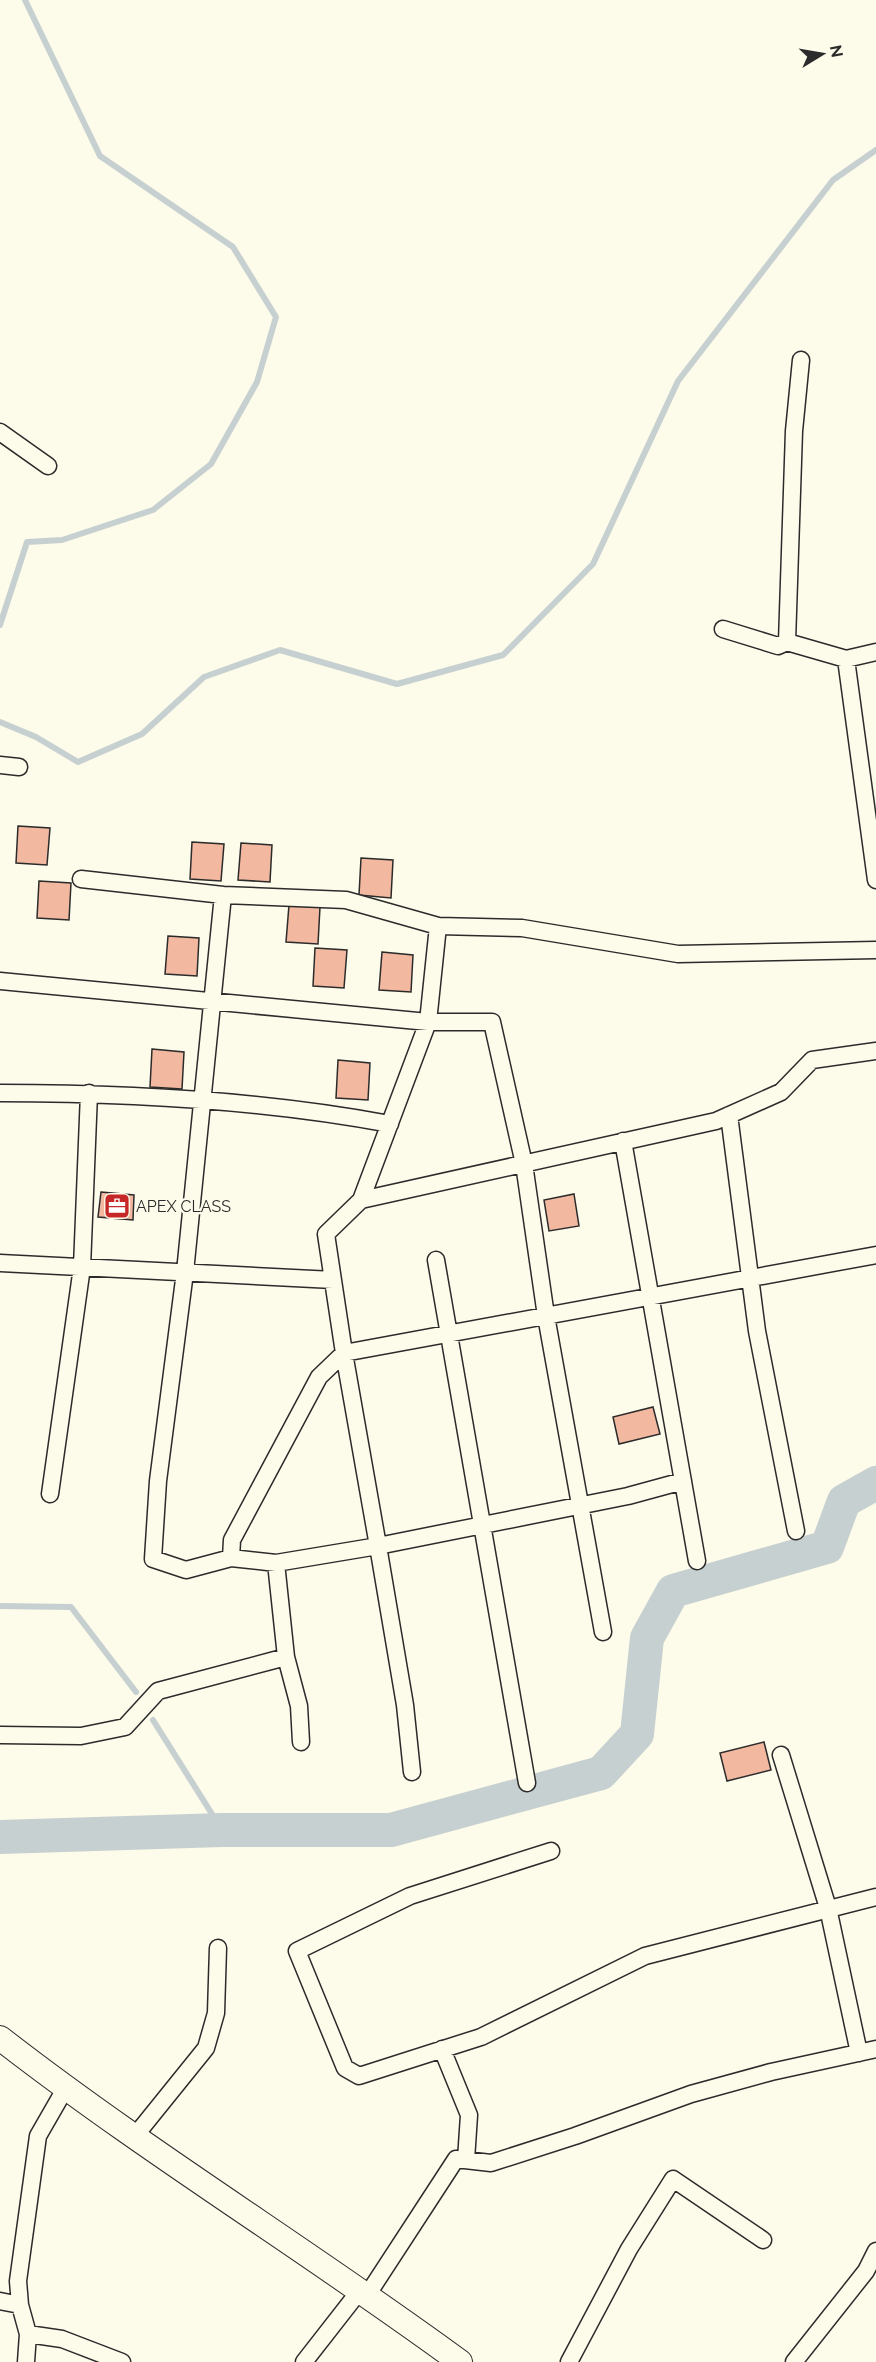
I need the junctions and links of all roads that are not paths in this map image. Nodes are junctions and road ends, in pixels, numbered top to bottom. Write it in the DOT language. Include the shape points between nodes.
graph roads {
  1 [pos="801,360"];
  2 [pos="0,432"];
  3 [pos="48,466"];
  4 [pos="723,629"];
  5 [pos="787,642"];
  6 [pos="876,652"];
  7 [pos="846,659"];
  8 [pos="0,765"];
  9 [pos="19,766"];
  10 [pos="872,825"];
  11 [pos="81,879"];
  12 [pos="876,880"];
  13 [pos="223,895"];
  14 [pos="438,926"];
  15 [pos="876,950"];
  16 [pos="1,981"];
  17 [pos="0,998"];
  18 [pos="212,1001"];
  19 [pos="428,1022"];
  20 [pos="876,1051"];
  21 [pos="0,1093"];
  22 [pos="89,1093"];
  23 [pos="202,1101"];
  24 [pos="729,1115"];
  25 [pos="390,1124"];
  26 [pos="623,1141"];
  27 [pos="524,1164"];
  28 [pos="362,1200"];
  29 [pos="876,1255"];
  30 [pos="436,1260"];
  31 [pos="0,1263"];
  32 [pos="82,1267"];
  33 [pos="185,1272"];
  34 [pos="750,1278"];
  35 [pos="333,1280"];
  36 [pos="652,1296"];
  37 [pos="546,1316"];
  38 [pos="448,1334"];
  39 [pos="344,1353"];
  40 [pos="683,1481"];
  41 [pos="50,1494"];
  42 [pos="581,1506"];
  43 [pos="481,1526"];
  44 [pos="796,1531"];
  45 [pos="378,1546"];
  46 [pos="231,1558"];
  47 [pos="697,1561"];
  48 [pos="276,1563"];
  49 [pos="603,1632"];
  50 [pos="286,1657"];
  51 [pos="0,1736"];
  52 [pos="301,1742"];
  53 [pos="781,1755"];
  54 [pos="411,1772"];
  55 [pos="527,1783"];
  56 [pos="551,1851"];
  57 [pos="876,1897"];
  58 [pos="828,1908"];
  59 [pos="218,1948"];
  60 [pos="0,2038"];
  61 [pos="442,2049"];
  62 [pos="876,2049"];
  63 [pos="859,2053"];
  64 [pos="65,2088"];
  65 [pos="135,2136"];
  66 [pos="466,2160"];
  67 [pos="763,2240"];
  68 [pos="876,2251"];
  69 [pos="365,2291"];
  70 [pos="0,2301"];
  71 [pos="20,2305"];
  72 [pos="28,2334"];
  73 [pos="26,2362"];
  74 [pos="122,2362"];
  75 [pos="304,2362"];
  76 [pos="460,2362"];
  77 [pos="568,2362"];
  78 [pos="794,2362"];
  1 -- 5 [label="street" via="794,431"];
  2 -- 3 [label="street"];
  4 -- 5 [label="street" via="778,646"];
  5 -- 7 [label="street"];
  6 -- 7 [label="street"];
  7 -- 10 [label="street"];
  8 -- 9 [label="street"];
  10 -- 12 [label="street"];
  11 -- 13 [label="street"];
  13 -- 14 [label="street" via="346,900"];
  13 -- 18 [label="street"];
  14 -- 15 [label="street" via="522,928 678,954"];
  14 -- 19 [label="street"];
  16 -- 17 [label="street"];
  16 -- 18 [label="street"];
  18 -- 19 [label="street"];
  18 -- 23 [label="street"];
  19 -- 25 [label="street"];
  19 -- 27 [label="street" via="492,1022"];
  20 -- 24 [label="street" via="812,1060 781,1092"];
  21 -- 22 [label="street"];
  22 -- 23 [label="street"];
  22 -- 32 [label="street"];
  23 -- 25 [label="street" via="322,1112"];
  23 -- 33 [label="street"];
  24 -- 26 [label="street"];
  24 -- 34 [label="street"];
  25 -- 28 [label="street"];
  26 -- 27 [label="street"];
  26 -- 36 [label="street"];
  27 -- 28 [label="street"];
  27 -- 37 [label="street"];
  28 -- 35 [label="street" via="326,1234"];
  29 -- 34 [label="street"];
  30 -- 38 [label="street"];
  31 -- 32 [label="street"];
  32 -- 33 [label="street"];
  32 -- 41 [label="street"];
  33 -- 35 [label="street"];
  33 -- 46 [label="street" via="158,1481 153,1559 186,1570"];
  34 -- 36 [label="street"];
  34 -- 44 [label="street"];
  35 -- 39 [label="street"];
  36 -- 37 [label="street"];
  36 -- 40 [label="street"];
  37 -- 38 [label="street"];
  37 -- 42 [label="street"];
  38 -- 39 [label="street"];
  38 -- 43 [label="street"];
  39 -- 45 [label="street"];
  39 -- 46 [label="street" via="319,1377 232,1540"];
  40 -- 42 [label="street"];
  40 -- 47 [label="street"];
  42 -- 43 [label="street"];
  42 -- 49 [label="street"];
  43 -- 45 [label="street"];
  43 -- 55 [label="street"];
  45 -- 48 [label="street"];
  45 -- 54 [label="street" via="405,1705"];
  46 -- 48 [label="street"];
  48 -- 50 [label="street"];
  50 -- 51 [label="street" via="158,1691 125,1727 81,1736"];
  50 -- 52 [label="street" via="298,1706"];
  53 -- 58 [label="street"];
  56 -- 61 [label="street" via="410,1896 297,1951 345,2068 359,2076"];
  57 -- 58 [label="street"];
  58 -- 61 [label="street" via="645,1956 481,2037"];
  58 -- 63 [label="street"];
  59 -- 65 [label="street" via="216,2013 207,2048"];
  60 -- 64 [label="street"];
  61 -- 66 [label="street" via="469,2115"];
  62 -- 63 [label="street"];
  63 -- 66 [label="street" via="691,2094 491,2163"];
  64 -- 65 [label="street"];
  64 -- 71 [label="street" via="38,2136 18,2281"];
  65 -- 69 [label="street"];
  66 -- 69 [label="street" via="456,2159"];
  67 -- 77 [label="street" via="673,2179 629,2249"];
  68 -- 78 [label="street" via="866,2271"];
  69 -- 75 [label="street"];
  69 -- 76 [label="street"];
  70 -- 71 [label="street"];
  71 -- 72 [label="street"];
  72 -- 73 [label="street"];
  72 -- 74 [label="street" via="62,2339"];
}
